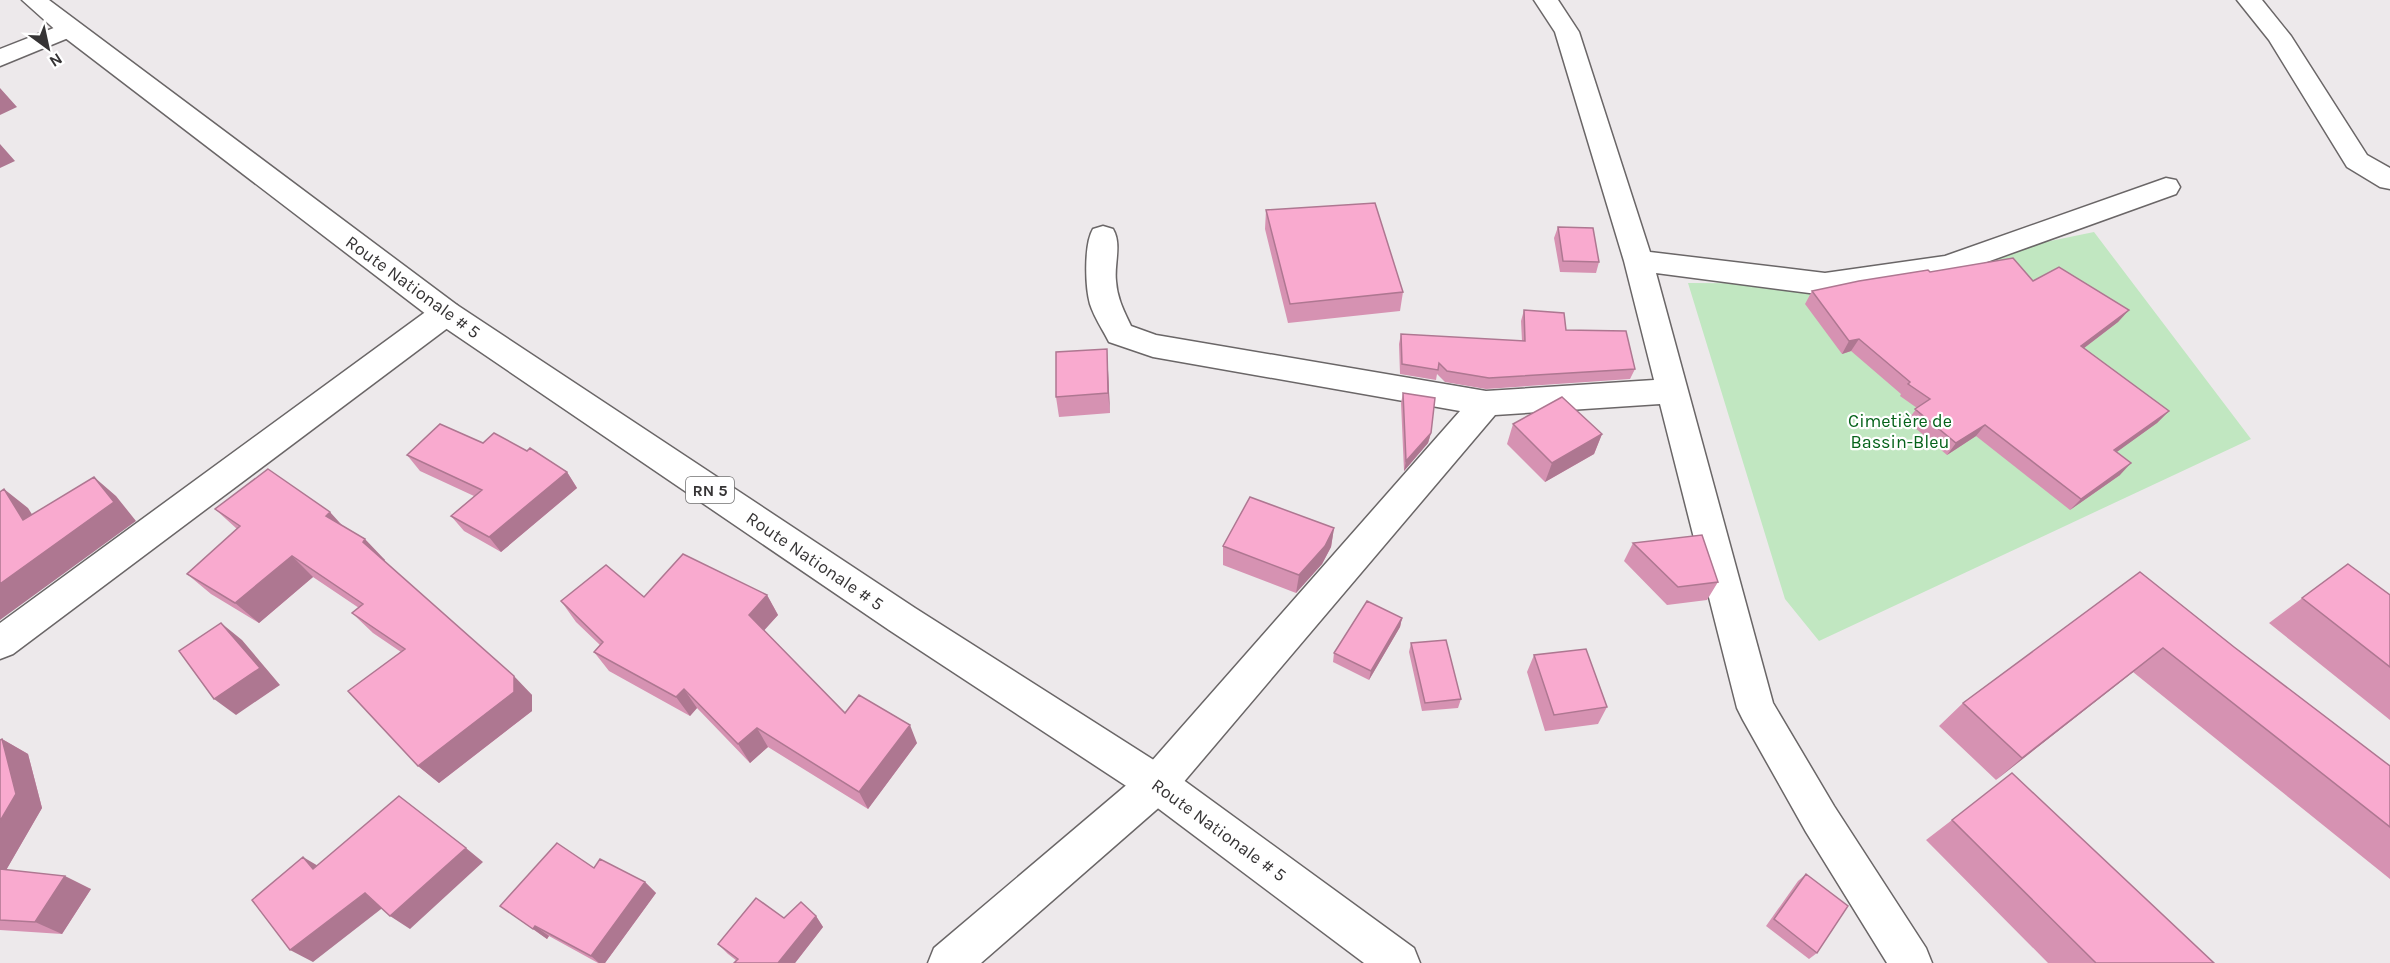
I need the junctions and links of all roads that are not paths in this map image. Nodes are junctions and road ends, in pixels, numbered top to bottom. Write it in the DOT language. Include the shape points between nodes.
graph roads {
  1 [pos="34,0"];
  2 [pos="1546,0"];
  3 [pos="2249,0"];
  4 [pos="69,29"];
  5 [pos="0,58"];
  6 [pos="2390,180"];
  7 [pos="2166,187"];
  8 [pos="1103,236"];
  9 [pos="1638,261"];
  10 [pos="446,313"];
  11 [pos="1672,391"];
  12 [pos="1486,403"];
  13 [pos="0,643"];
  14 [pos="1157,784"];
  15 [pos="949,963"];
  16 [pos="1399,963"];
  17 [pos="1911,963"];
  1 -- 4 [label="street, Route Nationale # 5 / RN 5"];
  2 -- 9 [label="street" via="1567,32"];
  3 -- 6 [label="street" via="2279,36 2357,161"];
  4 -- 5 [label="street"];
  4 -- 10 [label="street, Route Nationale # 5 / RN 5"];
  7 -- 9 [label="street" via="1948,266 1825,284"];
  8 -- 12 [label="street" via="1101,280 1105,304 1120,334 1153,346"];
  9 -- 11 [label="street"];
  10 -- 13 [label="street"];
  10 -- 14 [label="street, Route Nationale # 5 / RN 5" via="902,619"];
  11 -- 12 [label="street"];
  11 -- 17 [label="street" via="1756,708"];
  12 -- 14 [label="street"];
  14 -- 15 [label="street"];
  14 -- 16 [label="street, Route Nationale # 5 / RN 5"];
}
